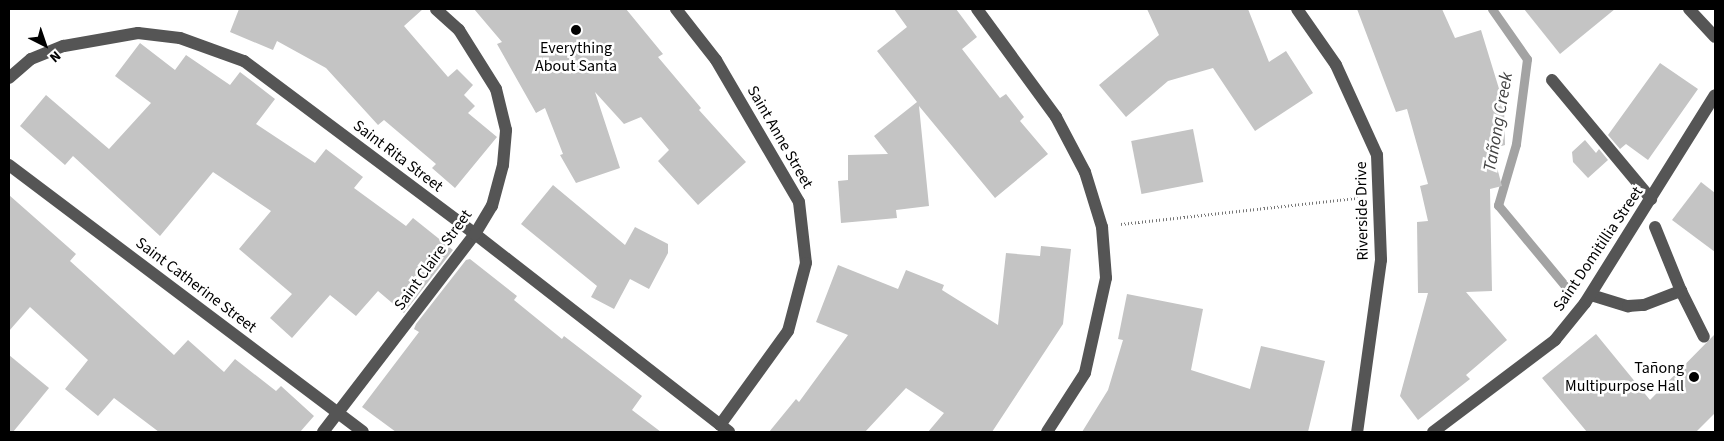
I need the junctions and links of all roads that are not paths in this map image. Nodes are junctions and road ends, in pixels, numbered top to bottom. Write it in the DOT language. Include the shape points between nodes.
graph roads {
  1 [pos="436,9"];
  2 [pos="676,9"];
  3 [pos="977,9"];
  4 [pos="1297,9"];
  5 [pos="1689,9"];
  6 [pos="1715,37"];
  7 [pos="9,78"];
  8 [pos="1552,80"];
  9 [pos="1715,95"];
  10 [pos="9,165"];
  11 [pos="1651,199"];
  12 [pos="1655,227"];
  13 [pos="476,234"];
  14 [pos="1682,291"];
  15 [pos="1588,299"];
  16 [pos="1704,337"];
  17 [pos="339,413"];
  18 [pos="724,429"];
  19 [pos="323,432"];
  20 [pos="363,432"];
  21 [pos="1047,432"];
  22 [pos="1357,432"];
  23 [pos="1433,432"];
  1 -- 13 [label="street, Saint Claire Street" via="459,30 496,89 506,130 503,166 492,206"];
  2 -- 18 [label="street, Saint Anne Street" via="716,60 799,202 806,263 788,331"];
  3 -- 21 [label="street" via="1056,117 1085,172 1102,227 1106,278 1084,373"];
  4 -- 22 [label="street, Riverside Drive" via="1336,65 1377,155 1381,260"];
  5 -- 6 [label="street"];
  7 -- 13 [label="street, Saint Rita Street" via="32,59 64,46 138,33 180,38 244,61"];
  8 -- 11 [label="street"];
  9 -- 11 [label="street, Saint Domitillia Street"];
  10 -- 17 [label="street, Saint Catherine Street"];
  11 -- 15 [label="street, Saint Domitillia Street"];
  12 -- 14 [label="street"];
  13 -- 17 [label="street, Saint Claire Street"];
  13 -- 18 [label="street, Saint Rita Street"];
  14 -- 15 [label="street" via="1644,305 1628,306"];
  14 -- 16 [label="street"];
  15 -- 23 [label="street, Saint Domitillia Street" via="1555,340"];
  17 -- 19 [label="street, Saint Claire Street"];
  17 -- 20 [label="street, Saint Catherine Street"];
}
